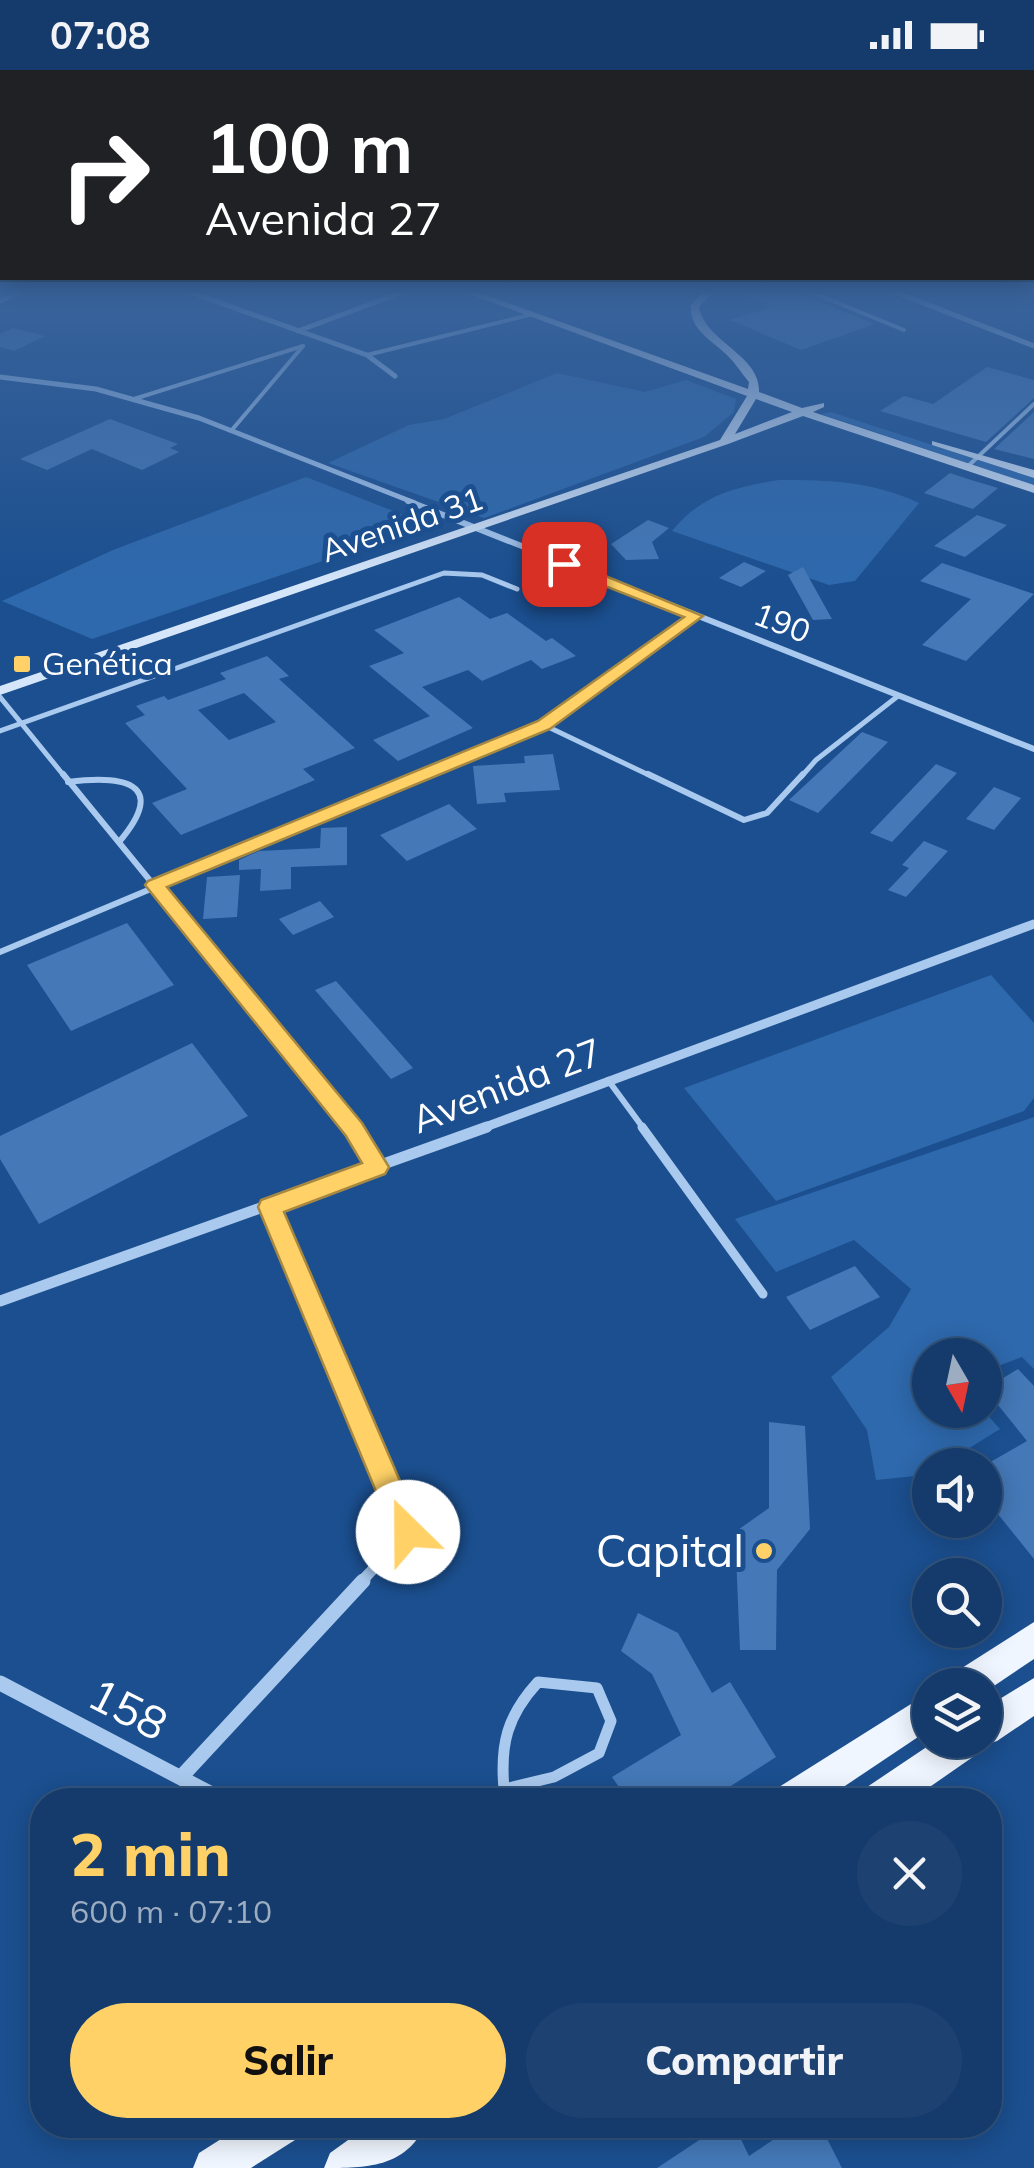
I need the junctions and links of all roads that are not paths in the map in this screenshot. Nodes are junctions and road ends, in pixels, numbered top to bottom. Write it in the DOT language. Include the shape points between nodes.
graph roads {
  1 [pos="83,388"];
  2 [pos="169,388"];
  3 [pos="268,388"];
  4 [pos="753,388"];
  5 [pos="134,399"];
  6 [pos="1034,404"];
  7 [pos="820,405"];
  8 [pos="806,413"];
  9 [pos="231,431"];
  10 [pos="724,442"];
  11 [pos="977,457"];
  12 [pos="966,468"];
  13 [pos="1034,474"];
  14 [pos="1034,489"];
  15 [pos="475,529"];
  16 [pos="517,589"];
  17 [pos="696,616"];
  18 [pos="0,694"];
  19 [pos="898,696"];
  20 [pos="24,723"];
  21 [pos="544,725"];
  22 [pos="0,731"];
  23 [pos="1034,749"];
  24 [pos="68,782"];
  25 [pos="119,842"];
  26 [pos="155,885"];
  27 [pos="1031,928"];
  28 [pos="0,952"];
  29 [pos="608,1080"];
  30 [pos="377,1167"];
  31 [pos="270,1207"];
  32 [pos="762,1294"];
  33 [pos="0,1301"];
  34 [pos="1034,1639"];
  35 [pos="991,1668"];
  36 [pos="0,1683"];
  37 [pos="1034,1695"];
  38 [pos="1002,1717"];
  39 [pos="912,1721"];
  40 [pos="942,1758"];
  41 [pos="182,1776"];
  42 [pos="202,1788"];
  43 [pos="504,1788"];
  44 [pos="512,1788"];
  45 [pos="810,1788"];
  46 [pos="898,1788"];
  47 [pos="260,2138"];
  48 [pos="386,2138"];
  49 [pos="214,2168"];
  50 [pos="345,2168"];
  1 -- 5 [label="street, 190"];
  2 -- 5 [label="lane"];
  3 -- 9 [label="lane"];
  4 -- 7 [label="main road"];
  4 -- 8 [label="main road"];
  4 -- 10 [label="main road"];
  5 -- 9 [label="street, 190"];
  6 -- 11 [label="lane"];
  7 -- 8 [label="main road, Avenida 31"];
  7 -- 11 [label="main road"];
  8 -- 10 [label="main road, Avenida 31"];
  8 -- 12 [label="main road"];
  9 -- 15 [label="street, 190"];
  10 -- 15 [label="main road, Avenida 31"];
  11 -- 12 [label="lane"];
  11 -- 13 [label="main road"];
  12 -- 14 [label="main road"];
  15 -- 17 [label="street, 190"];
  15 -- 18 [label="main road, Avenida 31"];
  16 -- 20 [label="lane" via="488,575 444,572"];
  17 -- 19 [label="street, 190"];
  17 -- 21 [label="lane"];
  18 -- 20 [label="lane"];
  19 -- 21 [label="lane" via="816,760 766,813 744,820"];
  19 -- 23 [label="street, 190"];
  20 -- 22 [label="lane"];
  20 -- 24 [label="lane"];
  21 -- 26 [label="lane"];
  24 -- 25 [label="lane"];
  24 -- 25 [label="lane" via="131,784 143,806"];
  25 -- 26 [label="lane"];
  26 -- 28 [label="lane"];
  26 -- 30 [label="lane"];
  27 -- 29 [label="street, Avenida 27"];
  29 -- 30 [label="street, Avenida 27"];
  29 -- 32 [label="lane"];
  30 -- 31 [label="street, Avenida 27"];
  31 -- 33 [label="street, Avenida 27"];
  31 -- 41 [label="street" via="408,1532"];
  34 -- 35 [label="main road"];
  36 -- 41 [label="street, 158"];
  37 -- 38 [label="main road"];
  39 -- 45 [label="main road"];
  40 -- 46 [label="main road"];
  41 -- 42 [label="street, 158"];
  43 -- 44 [label="lane" via="499,1748 511,1711 538,1682 597,1688 611,1721 599,1753 554,1777"];
  47 -- 49 [label="main road"];
  48 -- 50 [label="main road"];
}
